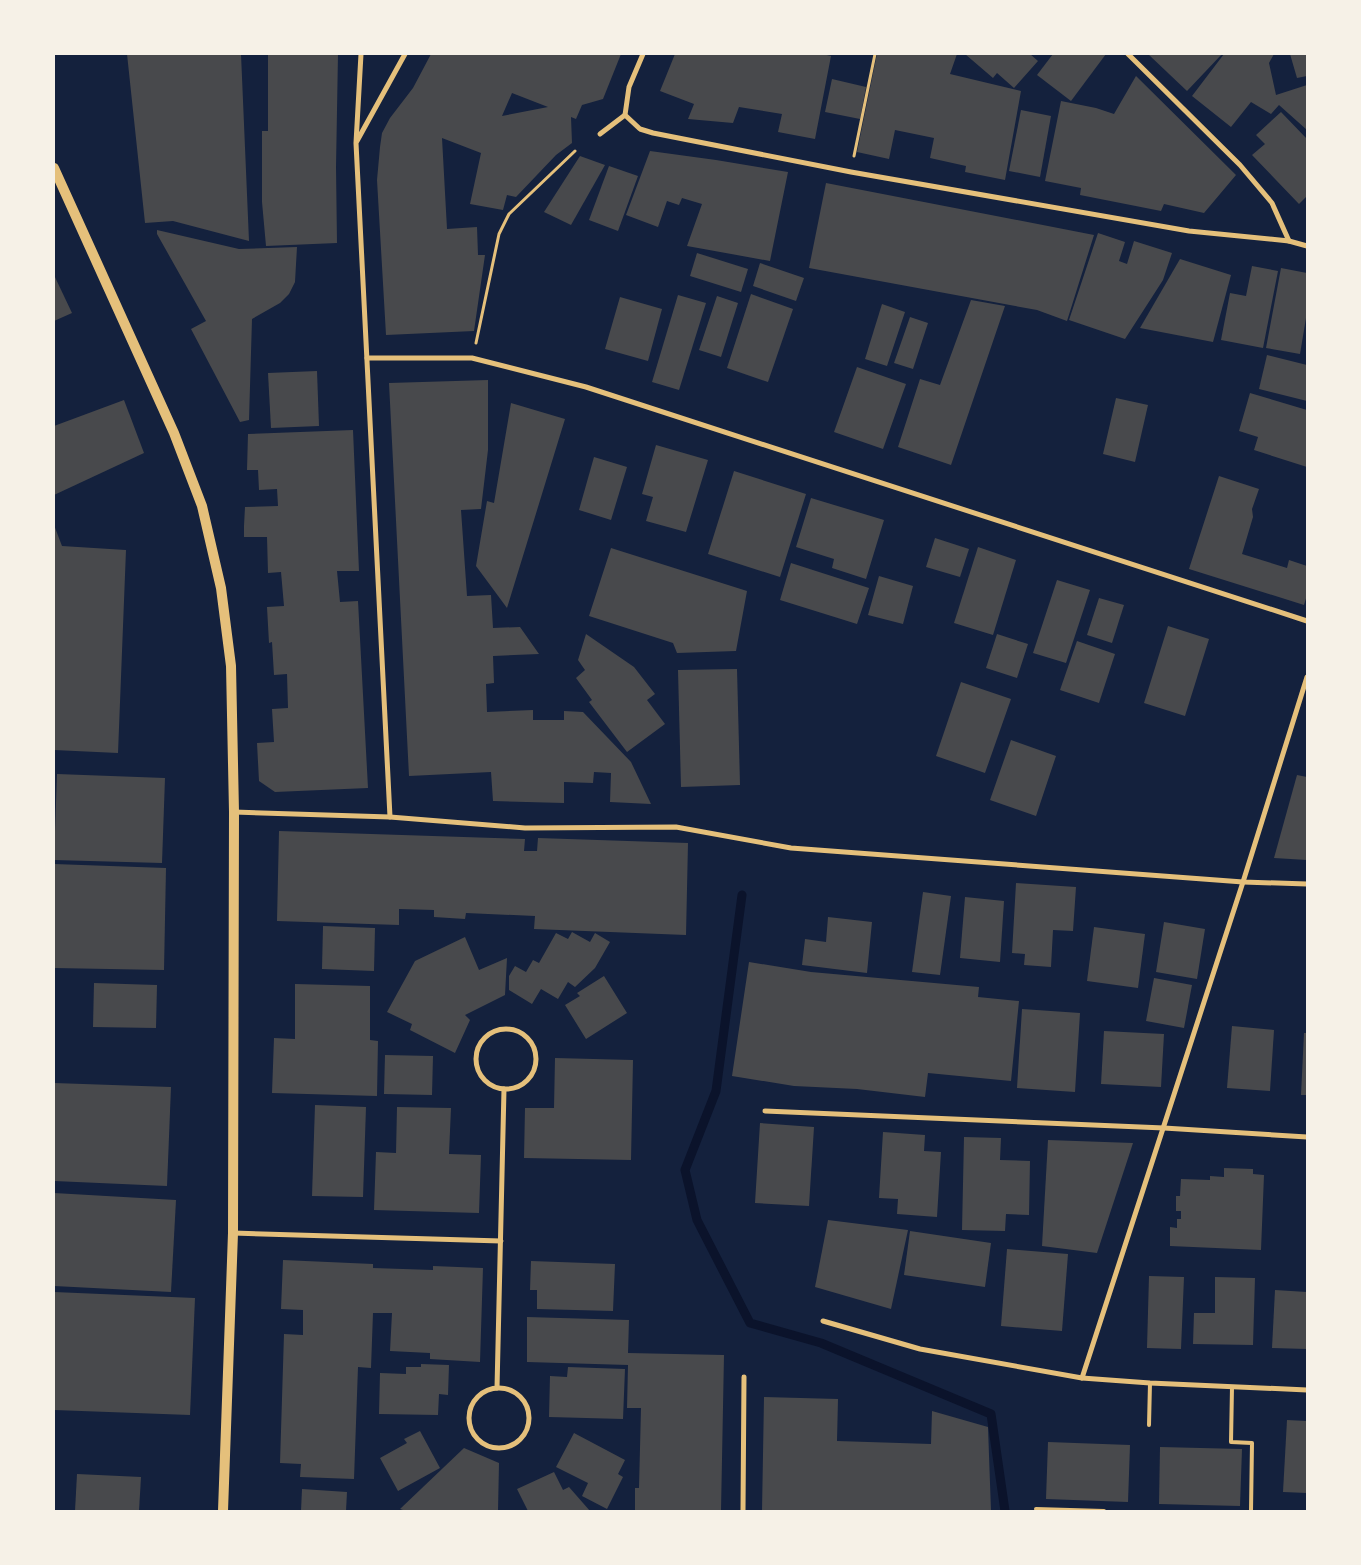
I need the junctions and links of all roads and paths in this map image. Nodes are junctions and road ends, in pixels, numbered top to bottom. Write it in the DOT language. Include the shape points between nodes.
graph roads {
  1 [pos="361,54"];
  2 [pos="405,54"];
  3 [pos="643,54"];
  4 [pos="875,54"];
  5 [pos="1128,54"];
  6 [pos="626,115"];
  7 [pos="600,134"];
  8 [pos="356,143"];
  9 [pos="575,151"];
  10 [pos="54,168"];
  11 [pos="851,172"];
  12 [pos="1289,241"];
  13 [pos="1307,246"];
  14 [pos="367,358"];
  15 [pos="472,358"];
  16 [pos="1307,621"];
  17 [pos="1307,677"];
  18 [pos="234,812"];
  19 [pos="390,817"];
  20 [pos="1244,882"];
  21 [pos="1307,884"];
  22 [pos="504,1088"];
  23 [pos="765,1111"];
  24 [pos="1164,1128"];
  25 [pos="1307,1137"];
  26 [pos="233,1233"];
  27 [pos="501,1241"];
  28 [pos="823,1322"];
  29 [pos="744,1377"];
  30 [pos="1082,1378"];
  31 [pos="1150,1383"];
  32 [pos="1232,1386"];
  33 [pos="496,1388"];
  34 [pos="1307,1390"];
  35 [pos="1148,1425"];
  36 [pos="1036,1509"];
  37 [pos="223,1511"];
  38 [pos="743,1511"];
  39 [pos="1104,1511"];
  40 [pos="1251,1511"];
  1 -- 8 [label="street"];
  2 -- 8 [label="street"];
  3 -- 6 [label="street" via="629,87"];
  4 -- 11 [label="path"];
  5 -- 12 [label="street" via="1240,165 1272,203"];
  6 -- 7 [label="street"];
  6 -- 11 [label="street" via="640,129 653,133"];
  8 -- 14 [label="street"];
  9 -- 15 [label="path" via="509,214 502,227"];
  10 -- 18 [label="main road" via="174,433 202,506 221,588 231,666"];
  11 -- 12 [label="street" via="1189,231"];
  12 -- 13 [label="street"];
  14 -- 15 [label="street"];
  14 -- 19 [label="street"];
  15 -- 16 [label="street" via="586,387"];
  17 -- 20 [label="street"];
  18 -- 19 [label="street"];
  18 -- 26 [label="main road"];
  19 -- 20 [label="street" via="526,828 676,828 791,848"];
  20 -- 21 [label="street"];
  20 -- 24 [label="street"];
  22 -- 22 [label="street" via="487,1082 477,1066 476,1057 478,1048 490,1033 508,1029 527,1037 536,1055 531,1075 515,1087"];
  22 -- 27 [label="street"];
  23 -- 24 [label="street"];
  24 -- 25 [label="street"];
  24 -- 30 [label="street"];
  26 -- 27 [label="street"];
  26 -- 37 [label="main road"];
  27 -- 33 [label="street"];
  28 -- 30 [label="street" via="920,1349"];
  29 -- 38 [label="street"];
  30 -- 31 [label="street"];
  31 -- 32 [label="street"];
  31 -- 35 [label="lane"];
  32 -- 34 [label="street"];
  32 -- 40 [label="lane" via="1231,1442 1252,1443"];
  33 -- 33 [label="street" via="506,1389 522,1399 529,1418 523,1436 516,1443 497,1448 479,1440 471,1428 469,1413 478,1396"];
  36 -- 39 [label="lane"];
}
